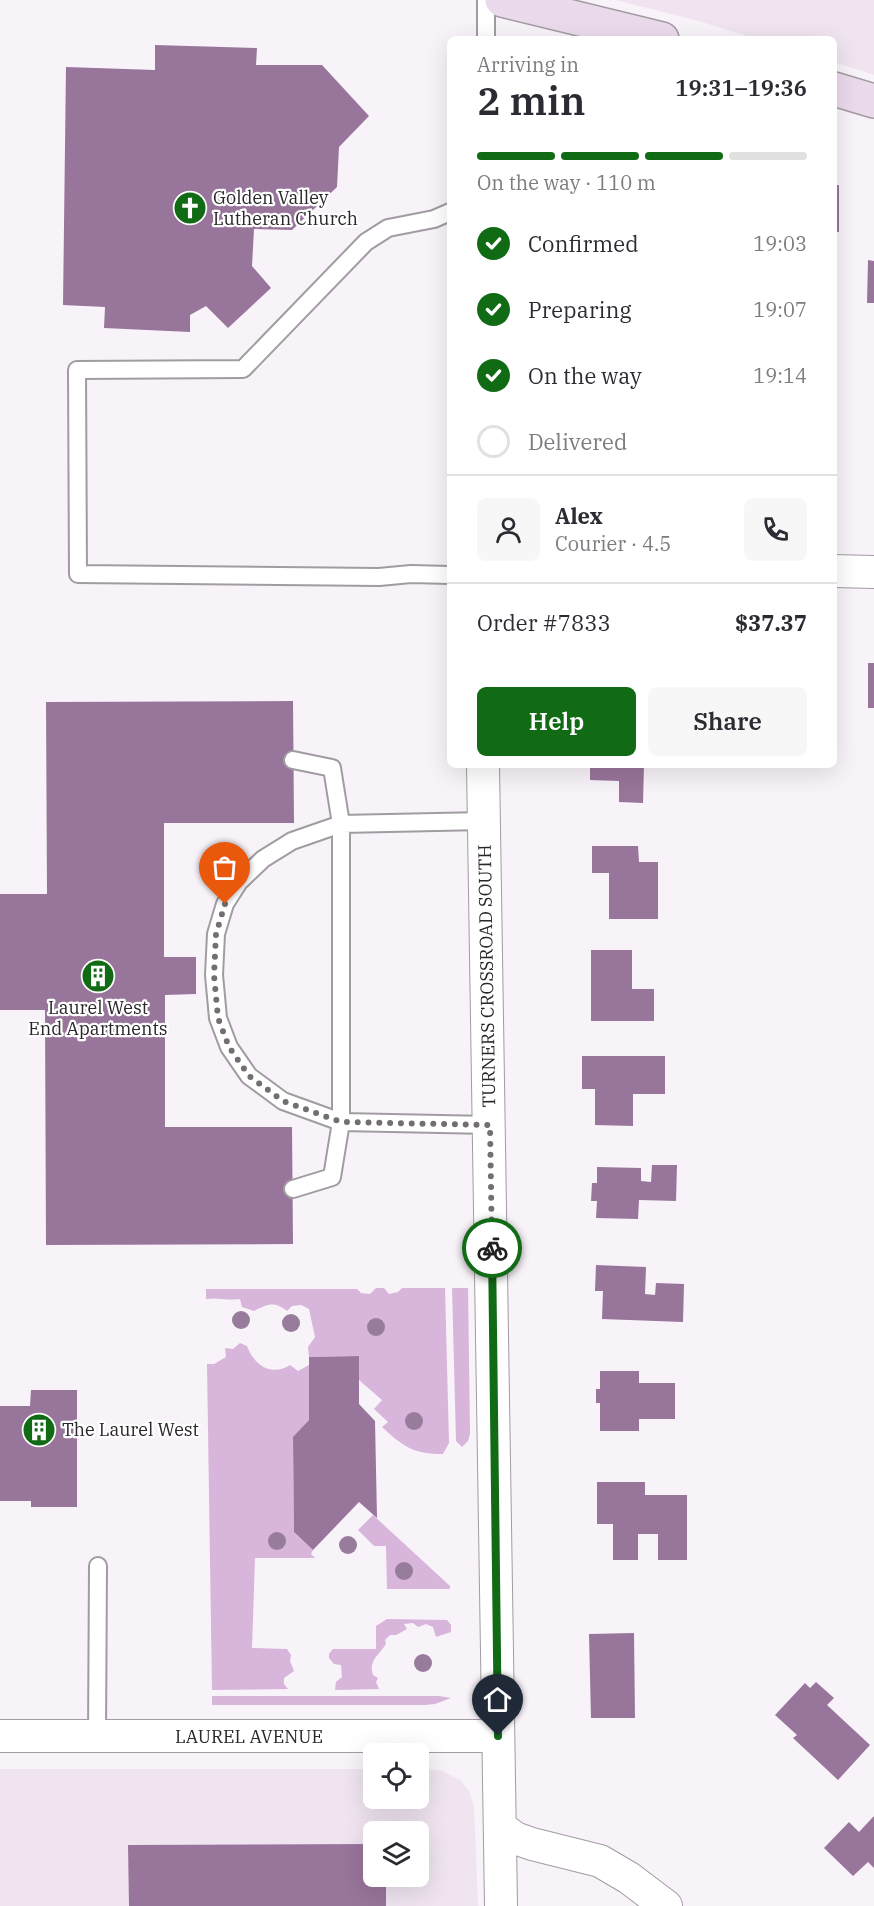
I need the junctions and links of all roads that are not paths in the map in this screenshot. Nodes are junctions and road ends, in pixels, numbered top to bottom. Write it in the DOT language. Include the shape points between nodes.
graph roads {
  1 [pos="486,0"];
  2 [pos="502,0"];
  3 [pos="486,36"];
  4 [pos="650,36"];
  5 [pos="837,90"];
  6 [pos="874,101"];
  7 [pos="447,213"];
  8 [pos="837,571"];
  9 [pos="874,572"];
  10 [pos="447,575"];
  11 [pos="294,760"];
  12 [pos="483,768"];
  13 [pos="484,821"];
  14 [pos="341,824"];
  15 [pos="341,1122"];
  16 [pos="490,1125"];
  17 [pos="293,1189"];
  18 [pos="98,1566"];
  19 [pos="0,1736"];
  20 [pos="97,1736"];
  21 [pos="498,1736"];
  22 [pos="500,1827"];
  23 [pos="501,1906"];
  24 [pos="666,1906"];
  1 -- 3 [label="lane"];
  2 -- 4 [label="street"];
  5 -- 6 [label="street"];
  7 -- 10 [label="lane" via="388,228 366,242 243,369 77,370 78,574"];
  8 -- 9 [label="street"];
  11 -- 14 [label="lane" via="332,768"];
  12 -- 13 [label="street, TURNERS CROSSROAD SOUTH"];
  13 -- 14 [label="lane"];
  13 -- 16 [label="street, TURNERS CROSSROAD SOUTH"];
  14 -- 15 [label="lane"];
  14 -- 15 [label="lane" via="292,841 239,882 225,904 216,934 214,975 218,1018 229,1047 249,1076 283,1101"];
  15 -- 16 [label="lane"];
  15 -- 17 [label="lane" via="332,1177"];
  16 -- 21 [label="street, TURNERS CROSSROAD SOUTH"];
  18 -- 20 [label="lane"];
  19 -- 20 [label="street, LAUREL AVENUE"];
  20 -- 21 [label="street, LAUREL AVENUE"];
  21 -- 22 [label="street, TURNERS CROSSROAD SOUTH"];
  22 -- 23 [label="street, TURNERS CROSSROAD SOUTH"];
  22 -- 24 [label="street" via="532,1844 600,1861"];
}
